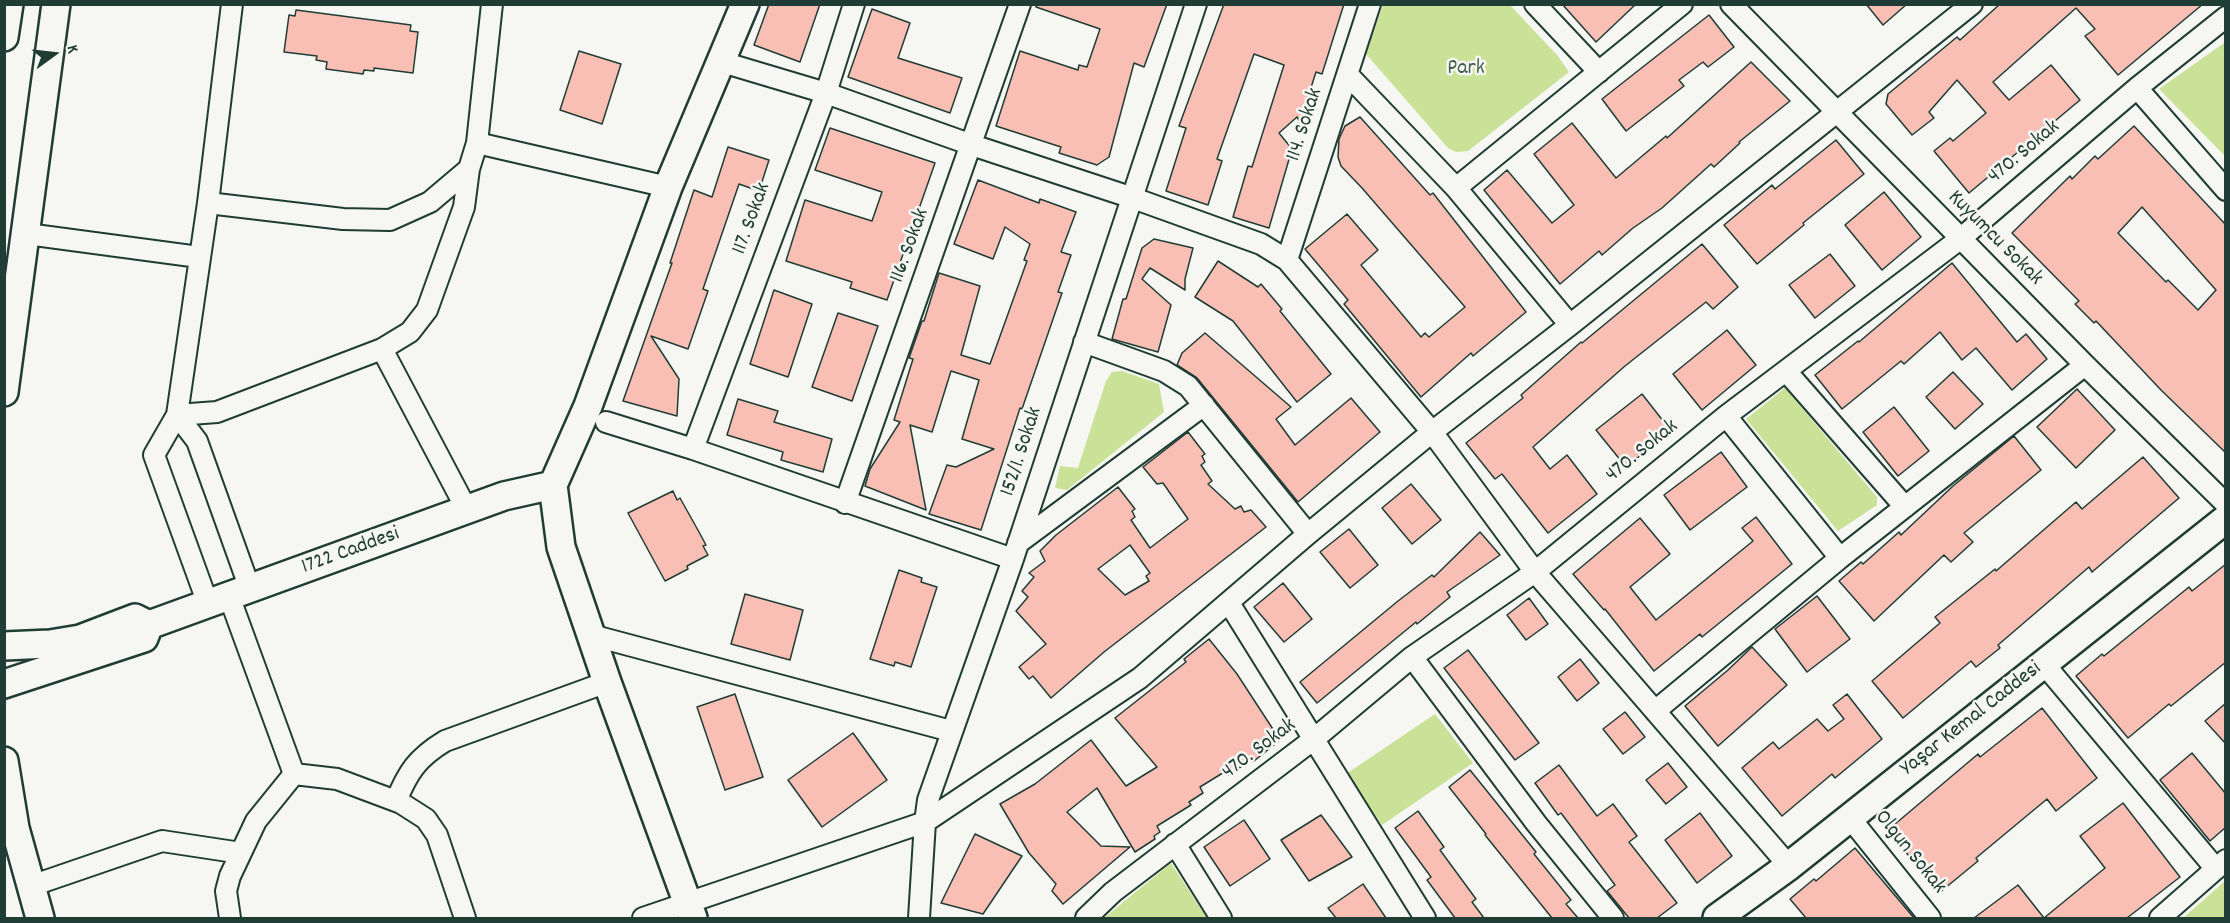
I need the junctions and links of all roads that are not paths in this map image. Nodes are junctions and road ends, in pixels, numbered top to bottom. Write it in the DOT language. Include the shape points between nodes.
graph roads {
  1 [pos="9,4"];
  2 [pos="56,4"];
  3 [pos="232,4"];
  4 [pos="492,4"];
  5 [pos="745,4"];
  6 [pos="854,4"];
  7 [pos="1020,4"];
  8 [pos="1196,4"];
  9 [pos="1371,4"];
  10 [pos="1535,4"];
  11 [pos="1682,4"];
  12 [pos="1731,4"];
  13 [pos="1972,4"];
  14 [pos="2226,17"];
  15 [pos="4,37"];
  16 [pos="722,62"];
  17 [pos="1599,72"];
  18 [pos="1348,75"];
  19 [pos="2138,88"];
  20 [pos="826,93"];
  21 [pos="1836,112"];
  22 [pos="477,143"];
  23 [pos="972,145"];
  24 [pos="469,169"];
  25 [pos="668,187"];
  26 [pos="1456,188"];
  27 [pos="2226,190"];
  28 [pos="1133,198"];
  29 [pos="208,203"];
  30 [pos="27,234"];
  31 [pos="1960,239"];
  32 [pos="199,257"];
  33 [pos="1287,260"];
  34 [pos="1570,325"];
  35 [pos="1084,342"];
  36 [pos="382,349"];
  37 [pos="2085,365"];
  38 [pos="1786,371"];
  39 [pos="4,392"];
  40 [pos="1204,405"];
  41 [pos="177,415"];
  42 [pos="1725,416"];
  43 [pos="606,422"];
  44 [pos="1432,432"];
  45 [pos="693,449"];
  46 [pos="554,485"];
  47 [pos="845,503"];
  48 [pos="2226,504"];
  49 [pos="1905,507"];
  50 [pos="466,510"];
  51 [pos="2226,519"];
  52 [pos="1308,534"];
  53 [pos="1015,551"];
  54 [pos="1840,558"];
  55 [pos="1535,572"];
  56 [pos="229,596"];
  57 [pos="1229,603"];
  58 [pos="149,625"];
  59 [pos="591,635"];
  60 [pos="4,646"];
  61 [pos="1413,657"];
  62 [pos="2044,664"];
  63 [pos="607,682"];
  64 [pos="4,684"];
  65 [pos="1655,711"];
  66 [pos="951,731"];
  67 [pos="1314,739"];
  68 [pos="4,761"];
  69 [pos="294,774"];
  70 [pos="396,801"];
  71 [pos="1850,818"];
  72 [pos="925,822"];
  73 [pos="1175,844"];
  74 [pos="240,853"];
  75 [pos="2221,864"];
  76 [pos="1789,866"];
  77 [pos="31,886"];
  78 [pos="690,911"];
  79 [pos="40,918"];
  80 [pos="231,918"];
  81 [pos="465,918"];
  82 [pos="643,918"];
  83 [pos="919,918"];
  84 [pos="1086,918"];
  85 [pos="1221,918"];
  86 [pos="1425,918"];
  87 [pos="1613,918"];
  88 [pos="1717,918"];
  89 [pos="1930,918"];
  90 [pos="2160,918"];
  1 -- 15 [label="street"];
  2 -- 30 [label="street"];
  3 -- 29 [label="street"];
  4 -- 22 [label="street"];
  5 -- 16 [label="street"];
  6 -- 20 [label="street, 117. Sokak"];
  7 -- 23 [label="street, 116. Sokak"];
  8 -- 28 [label="street, 152/1. Sokak"];
  9 -- 18 [label="street, 114. Sokak"];
  10 -- 17 [label="street"];
  11 -- 17 [label="street"];
  12 -- 21 [label="street, Kuyumcu Sokak"];
  13 -- 21 [label="street"];
  14 -- 19 [label="street, 470. Sokak"];
  16 -- 20 [label="street"];
  16 -- 25 [label="street"];
  17 -- 26 [label="street"];
  18 -- 26 [label="street"];
  18 -- 33 [label="street, 114. Sokak"];
  19 -- 27 [label="street"];
  19 -- 31 [label="street, 470. Sokak"];
  20 -- 23 [label="street"];
  20 -- 45 [label="street, 117. Sokak"];
  21 -- 31 [label="street, Kuyumcu Sokak"];
  21 -- 34 [label="street"];
  22 -- 24 [label="street"];
  22 -- 25 [label="street"];
  23 -- 28 [label="street"];
  23 -- 47 [label="street, 116. Sokak"];
  24 -- 29 [label="street" via="430,201 390,220 343,219"];
  24 -- 36 [label="street" via="464,207 427,310 410,332"];
  25 -- 46 [label="street" via="588,406"];
  26 -- 34 [label="street"];
  28 -- 33 [label="street" via="1260,244"];
  28 -- 35 [label="street, 152/1. Sokak"];
  29 -- 32 [label="street"];
  30 -- 32 [label="street"];
  30 -- 39 [label="street"];
  31 -- 37 [label="street, Kuyumcu Sokak"];
  31 -- 38 [label="street, 470. Sokak"];
  32 -- 41 [label="street"];
  33 -- 44 [label="street"];
  34 -- 44 [label="street"];
  35 -- 40 [label="street" via="1164,371 1188,386"];
  35 -- 53 [label="street, 152/1. Sokak"];
  36 -- 41 [label="street" via="217,412"];
  36 -- 50 [label="street"];
  37 -- 48 [label="street, Kuyumcu Sokak"];
  37 -- 49 [label="street"];
  38 -- 42 [label="street, 470. Sokak"];
  38 -- 49 [label="street"];
  40 -- 52 [label="street"];
  40 -- 53 [label="street"];
  41 -- 56 [label="street" via="197,441"];
  41 -- 56 [label="street" via="154,455"];
  42 -- 54 [label="street"];
  42 -- 55 [label="street, 470. Sokak"];
  43 -- 45 [label="street"];
  44 -- 52 [label="street"];
  44 -- 55 [label="street"];
  45 -- 47 [label="street"];
  46 -- 50 [label="street, 1722 Caddesi" via="504,496"];
  46 -- 59 [label="street" via="561,547"];
  47 -- 53 [label="street"];
  49 -- 54 [label="street"];
  50 -- 56 [label="street, 1722 Caddesi"];
  51 -- 62 [label="street, Yaşar Kemal Caddesi"];
  52 -- 57 [label="street"];
  53 -- 66 [label="street, 152/1. Sokak"];
  54 -- 65 [label="street"];
  55 -- 61 [label="street, 470. Sokak"];
  55 -- 65 [label="street"];
  56 -- 58 [label="street, 1722 Caddesi"];
  56 -- 69 [label="street"];
  57 -- 67 [label="street"];
  57 -- 72 [label="street" via="1140,678"];
  58 -- 60 [label="street, 1722 Caddesi" via="135,618 80,639"];
  58 -- 64 [label="street, 1722 Caddesi" via="144,638"];
  59 -- 63 [label="street"];
  59 -- 66 [label="street"];
  61 -- 67 [label="street, 470. Sokak"];
  61 -- 87 [label="street" via="1536,823"];
  62 -- 71 [label="street, Yaşar Kemal Caddesi"];
  62 -- 75 [label="street"];
  63 -- 70 [label="street" via="445,741 428,751 407,774"];
  63 -- 78 [label="street"];
  65 -- 76 [label="street"];
  66 -- 72 [label="street, 152/1. Sokak" via="928,800"];
  67 -- 73 [label="street, 470. Sokak"];
  67 -- 86 [label="street"];
  68 -- 77 [label="street" via="15,828"];
  69 -- 70 [label="street" via="337,779"];
  69 -- 74 [label="street" via="256,821"];
  70 -- 81 [label="street" via="426,819 437,835"];
  71 -- 76 [label="street, Yaşar Kemal Caddesi"];
  71 -- 89 [label="street, Olgun Sokak"];
  72 -- 78 [label="street"];
  72 -- 83 [label="street, 152/1. Sokak"];
  73 -- 84 [label="street, 470. Sokak"];
  73 -- 85 [label="street"];
  74 -- 77 [label="street" via="162,841"];
  74 -- 80 [label="street" via="226,891"];
  75 -- 90 [label="street"];
  76 -- 88 [label="street, Yaşar Kemal Caddesi"];
  77 -- 79 [label="street"];
  78 -- 82 [label="street"];
}
